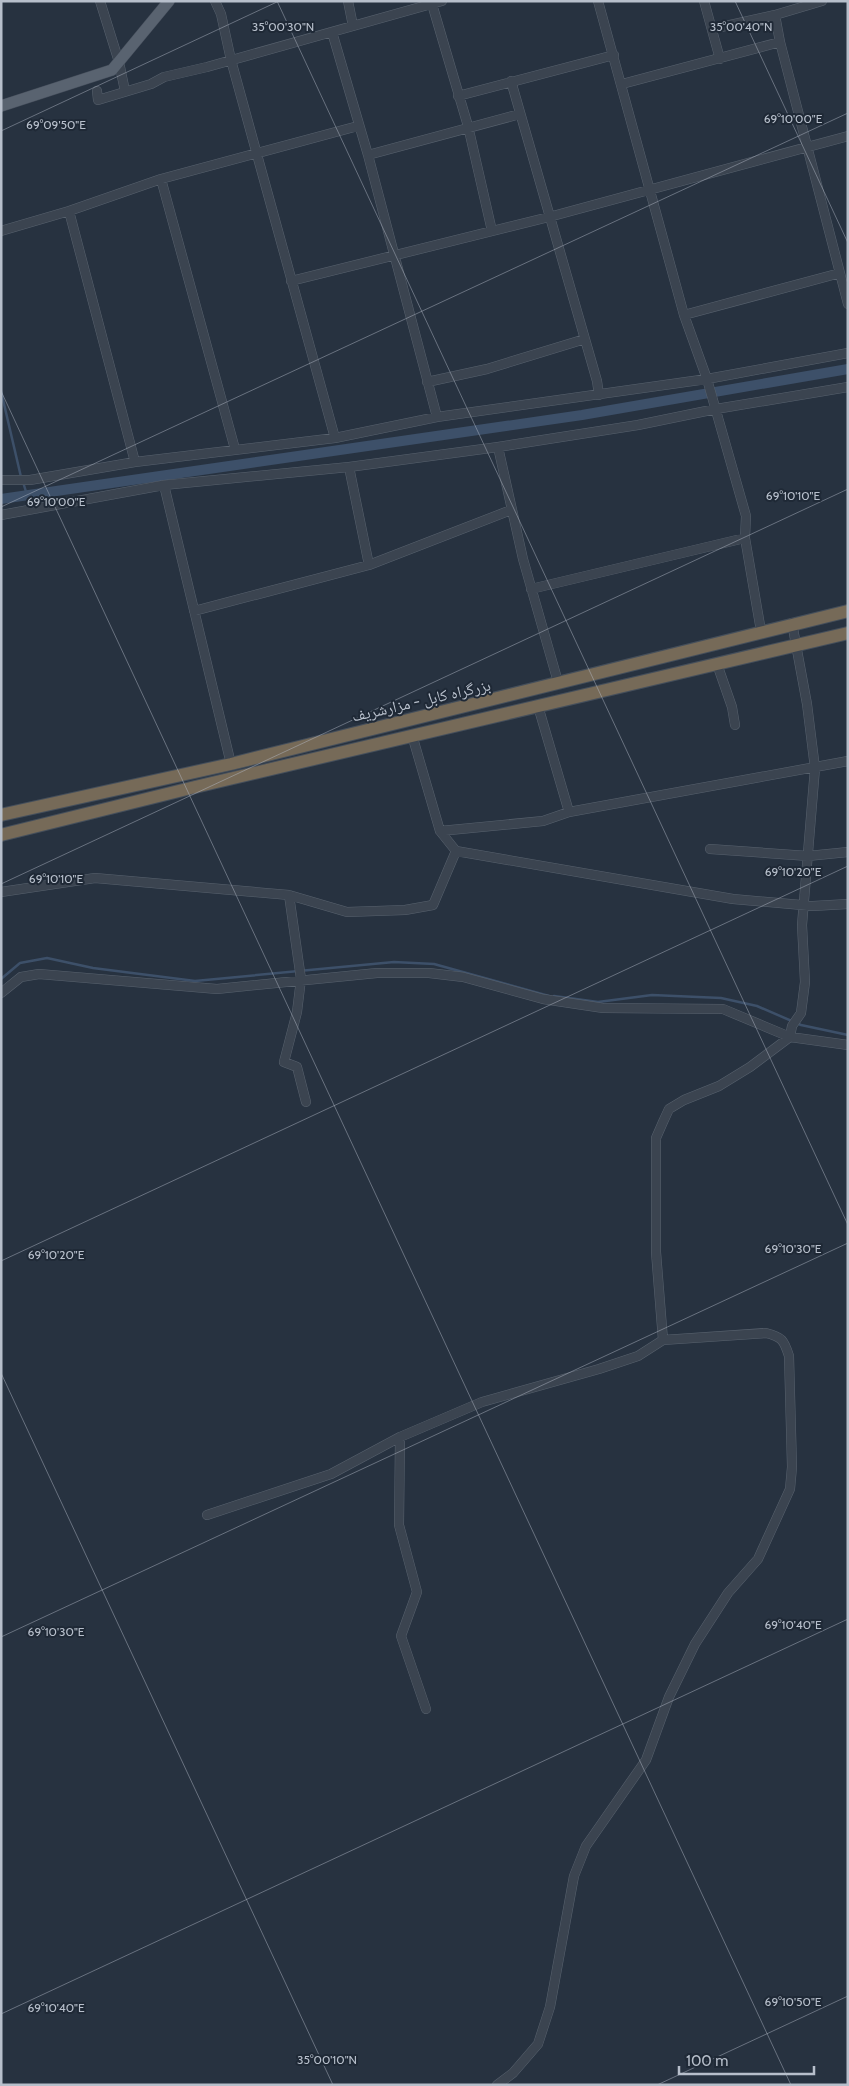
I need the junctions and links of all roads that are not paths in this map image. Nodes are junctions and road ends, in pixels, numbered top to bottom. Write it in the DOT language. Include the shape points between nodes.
graph roads {
  1 [pos="100,1"];
  2 [pos="169,1"];
  3 [pos="215,1"];
  4 [pos="348,1"];
  5 [pos="442,1"];
  6 [pos="598,1"];
  7 [pos="704,1"];
  8 [pos="822,1"];
  9 [pos="432,4"];
  10 [pos="775,15"];
  11 [pos="354,26"];
  12 [pos="712,29"];
  13 [pos="332,32"];
  14 [pos="780,42"];
  15 [pos="614,55"];
  16 [pos="720,59"];
  17 [pos="231,60"];
  18 [pos="119,62"];
  19 [pos="511,80"];
  20 [pos="622,84"];
  21 [pos="125,90"];
  22 [pos="97,91"];
  23 [pos="458,96"];
  24 [pos="1,106"];
  25 [pos="520,114"];
  26 [pos="358,126"];
  27 [pos="468,126"];
  28 [pos="848,136"];
  29 [pos="806,147"];
  30 [pos="257,152"];
  31 [pos="368,155"];
  32 [pos="161,179"];
  33 [pos="650,189"];
  34 [pos="69,211"];
  35 [pos="549,217"];
  36 [pos="1,231"];
  37 [pos="492,231"];
  38 [pos="395,256"];
  39 [pos="840,273"];
  40 [pos="291,281"];
  41 [pos="847,302"];
  42 [pos="684,315"];
  43 [pos="585,339"];
  44 [pos="848,353"];
  45 [pos="428,382"];
  46 [pos="708,383"];
  47 [pos="848,387"];
  48 [pos="599,395"];
  49 [pos="716,409"];
  50 [pos="437,417"];
  51 [pos="335,438"];
  52 [pos="498,448"];
  53 [pos="235,449"];
  54 [pos="135,462"];
  55 [pos="349,467"];
  56 [pos="1,480"];
  57 [pos="164,485"];
  58 [pos="511,510"];
  59 [pos="1,515"];
  60 [pos="745,538"];
  61 [pos="369,566"];
  62 [pos="532,590"];
  63 [pos="194,610"];
  64 [pos="848,611"];
  65 [pos="792,623"];
  66 [pos="761,631"];
  67 [pos="848,633"];
  68 [pos="794,644"];
  69 [pos="717,664"];
  70 [pos="558,682"];
  71 [pos="538,706"];
  72 [pos="735,725"];
  73 [pos="412,735"];
  74 [pos="848,761"];
  75 [pos="232,764"];
  76 [pos="815,768"];
  77 [pos="569,812"];
  78 [pos="1,816"];
  79 [pos="440,831"];
  80 [pos="1,834"];
  81 [pos="710,849"];
  82 [pos="456,851"];
  83 [pos="848,852"];
  84 [pos="808,856"];
  85 [pos="1,892"];
  86 [pos="289,895"];
  87 [pos="848,904"];
  88 [pos="805,905"];
  89 [pos="301,974"];
  90 [pos="1,993"];
  91 [pos="790,1037"];
  92 [pos="848,1045"];
  93 [pos="306,1102"];
  94 [pos="663,1340"];
  95 [pos="400,1437"];
  96 [pos="207,1515"];
  97 [pos="426,1710"];
  98 [pos="497,2085"];
  1 -- 18 [label="street"];
  2 -- 18 [label="main road"];
  3 -- 17 [label="street"];
  4 -- 11 [label="street"];
  5 -- 9 [label="street"];
  6 -- 15 [label="street"];
  7 -- 12 [label="street"];
  8 -- 10 [label="street"];
  9 -- 11 [label="street"];
  9 -- 23 [label="street"];
  10 -- 12 [label="street"];
  10 -- 14 [label="street"];
  11 -- 13 [label="street"];
  12 -- 16 [label="street"];
  13 -- 17 [label="street"];
  13 -- 26 [label="street"];
  14 -- 16 [label="street"];
  14 -- 29 [label="street"];
  15 -- 19 [label="street"];
  15 -- 20 [label="street"];
  16 -- 20 [label="street"];
  17 -- 21 [label="street"];
  17 -- 30 [label="street"];
  18 -- 21 [label="street"];
  18 -- 24 [label="main road" via="102,74"];
  19 -- 23 [label="street"];
  19 -- 25 [label="street"];
  20 -- 33 [label="street"];
  21 -- 22 [label="street" via="98,100"];
  23 -- 27 [label="street"];
  25 -- 27 [label="street"];
  25 -- 35 [label="street"];
  26 -- 30 [label="street"];
  26 -- 31 [label="street"];
  27 -- 31 [label="street"];
  27 -- 37 [label="street"];
  28 -- 29 [label="street"];
  29 -- 33 [label="street"];
  29 -- 39 [label="street"];
  30 -- 32 [label="street"];
  30 -- 40 [label="street"];
  31 -- 38 [label="street"];
  32 -- 34 [label="street"];
  32 -- 53 [label="street"];
  33 -- 35 [label="street"];
  33 -- 42 [label="street"];
  34 -- 36 [label="street"];
  34 -- 54 [label="street"];
  35 -- 37 [label="street"];
  35 -- 43 [label="street"];
  37 -- 38 [label="street"];
  38 -- 40 [label="street"];
  38 -- 45 [label="street"];
  39 -- 41 [label="street"];
  39 -- 42 [label="street"];
  40 -- 51 [label="street"];
  42 -- 46 [label="street"];
  43 -- 45 [label="street" via="488,369"];
  43 -- 48 [label="street"];
  44 -- 46 [label="street"];
  45 -- 50 [label="street"];
  46 -- 48 [label="street"];
  46 -- 49 [label="street"];
  47 -- 49 [label="street"];
  48 -- 50 [label="street"];
  49 -- 52 [label="street"];
  49 -- 60 [label="street" via="746,516"];
  50 -- 51 [label="street"];
  51 -- 53 [label="street"];
  52 -- 55 [label="street"];
  52 -- 58 [label="street"];
  53 -- 54 [label="street"];
  54 -- 56 [label="street" via="30,480"];
  55 -- 57 [label="street"];
  55 -- 61 [label="street"];
  57 -- 59 [label="street"];
  57 -- 63 [label="street"];
  58 -- 61 [label="street"];
  58 -- 62 [label="street"];
  60 -- 62 [label="street"];
  60 -- 66 [label="street"];
  61 -- 63 [label="street"];
  62 -- 70 [label="street"];
  63 -- 75 [label="street"];
  64 -- 65 [label="highway, بزرگراه کابل - مزارشریف"];
  65 -- 66 [label="highway, بزرگراه کابل - مزارشریف"];
  65 -- 68 [label="street"];
  66 -- 70 [label="highway, بزرگراه کابل - مزارشریف"];
  67 -- 68 [label="highway, بزرگراه کابل - مزارشریف"];
  68 -- 69 [label="highway, بزرگراه کابل - مزارشریف"];
  68 -- 76 [label="street" via="807,704"];
  69 -- 71 [label="highway, بزرگراه کابل - مزارشریف"];
  69 -- 72 [label="street"];
  70 -- 75 [label="highway, بزرگراه کابل - مزارشریف"];
  71 -- 73 [label="highway, بزرگراه کابل - مزارشریف"];
  71 -- 77 [label="street"];
  73 -- 79 [label="street"];
  73 -- 80 [label="highway, بزرگراه کابل - مزارشریف"];
  74 -- 76 [label="street"];
  75 -- 78 [label="highway, بزرگراه کابل - مزارشریف"];
  76 -- 77 [label="street"];
  76 -- 84 [label="street"];
  77 -- 79 [label="street" via="543,820"];
  79 -- 82 [label="street"];
  81 -- 84 [label="street"];
  82 -- 86 [label="street" via="433,905 405,910 346,912"];
  82 -- 88 [label="street" via="733,899"];
  83 -- 84 [label="street"];
  84 -- 88 [label="street"];
  85 -- 86 [label="street" via="95,878"];
  86 -- 89 [label="street"];
  87 -- 88 [label="street"];
  88 -- 91 [label="street" via="801,1012 792,1026"];
  89 -- 90 [label="street" via="217,990 40,974 21,977"];
  89 -- 91 [label="street" via="395,972 463,977 544,999 603,1008 723,1010"];
  89 -- 93 [label="street" via="297,1012 284,1062 297,1067"];
  91 -- 92 [label="street"];
  91 -- 94 [label="street" via="727,1081 669,1109 656,1138 656,1252"];
  94 -- 95 [label="street" via="638,1356 482,1402"];
  94 -- 98 [label="street" via="766,1333 779,1336 789,1356 790,1489 758,1559 728,1594 695,1644 669,1698 646,1760 586,1846 574,1876 550,2007 538,2044"];
  95 -- 96 [label="street" via="331,1474"];
  95 -- 97 [label="street" via="399,1525 417,1592 401,1636"];
}
